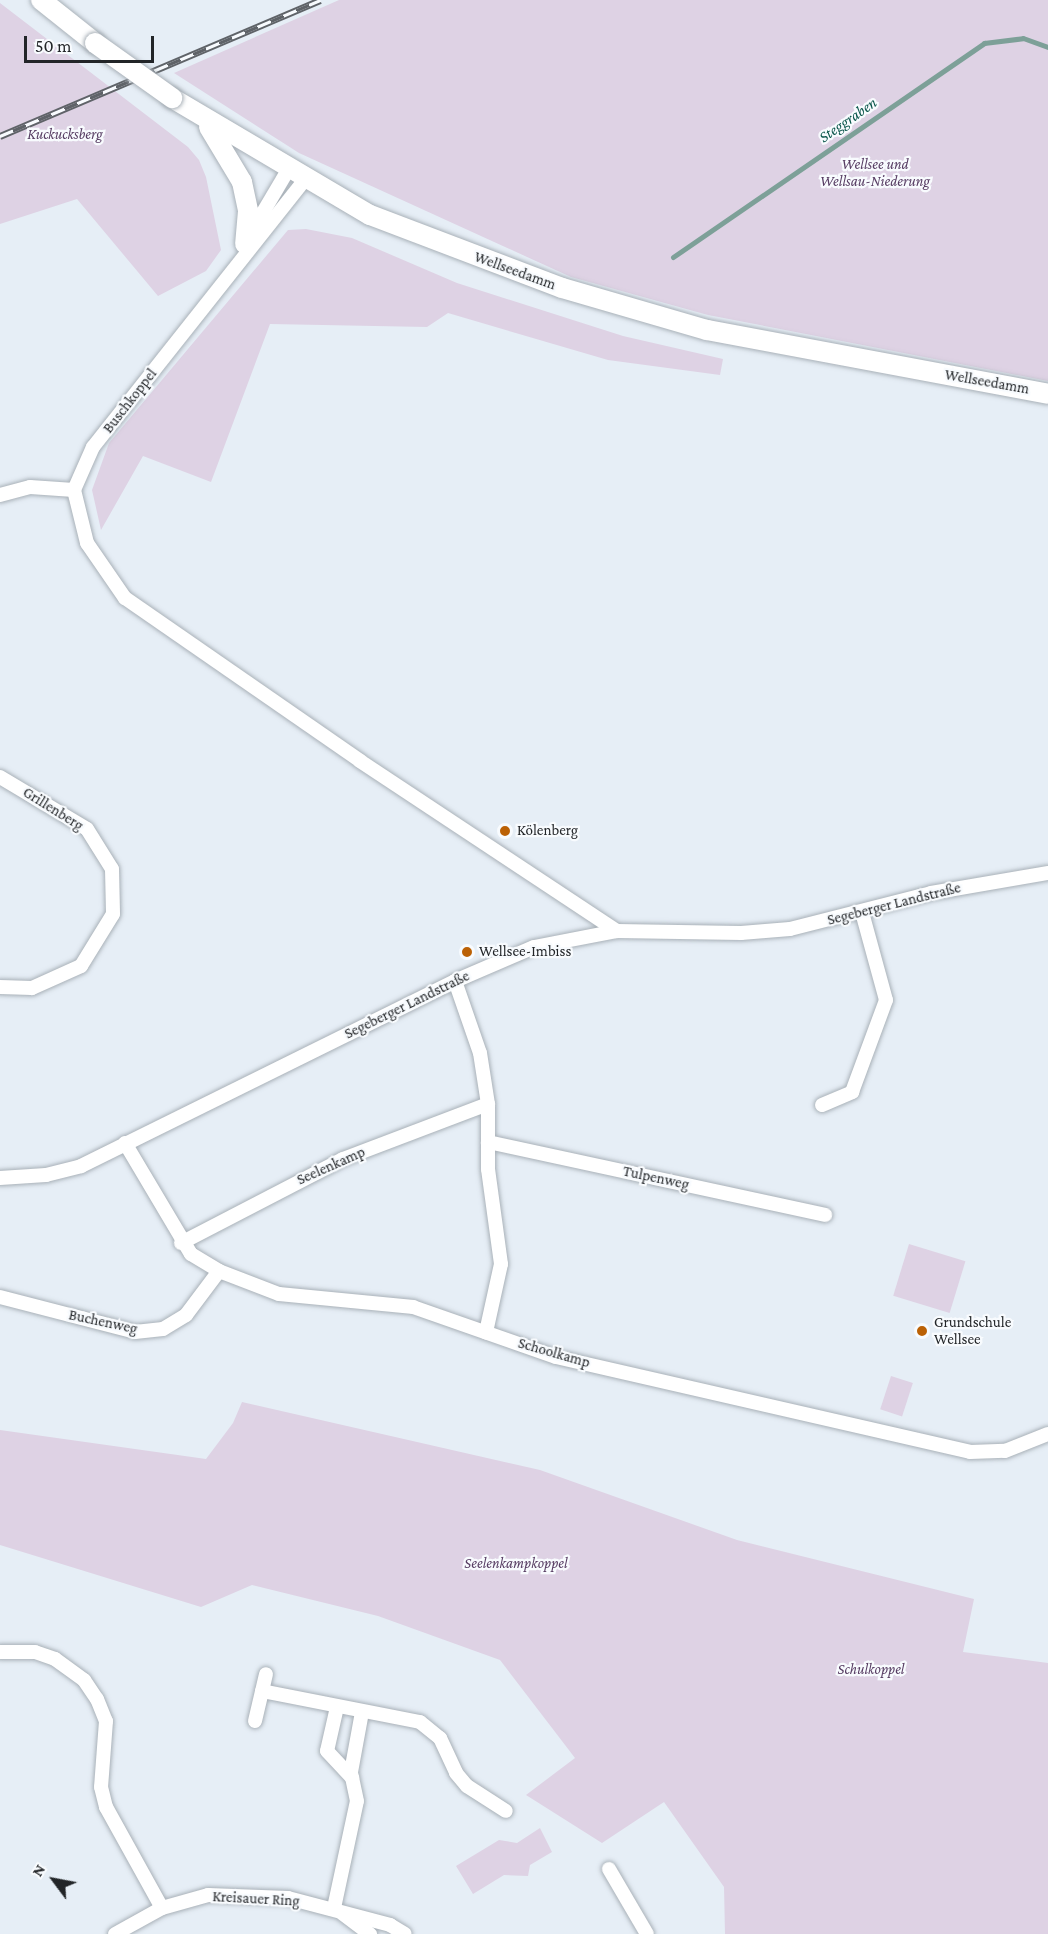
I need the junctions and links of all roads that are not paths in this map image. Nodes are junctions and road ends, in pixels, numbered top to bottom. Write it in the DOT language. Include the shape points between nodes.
graph roads {
  1 [pos="41,0"];
  2 [pos="202,117"];
  3 [pos="297,175"];
  4 [pos="243,251"];
  5 [pos="1048,394"];
  6 [pos="74,490"];
  7 [pos="0,495"];
  8 [pos="0,777"];
  9 [pos="1048,873"];
  10 [pos="862,912"];
  11 [pos="617,931"];
  12 [pos="455,981"];
  13 [pos="0,987"];
  14 [pos="488,1104"];
  15 [pos="822,1105"];
  16 [pos="488,1142"];
  17 [pos="125,1143"];
  18 [pos="0,1178"];
  19 [pos="825,1215"];
  20 [pos="182,1243"];
  21 [pos="219,1271"];
  22 [pos="0,1297"];
  23 [pos="486,1332"];
  24 [pos="1048,1434"];
  25 [pos="0,1652"];
  26 [pos="266,1674"];
  27 [pos="262,1691"];
  28 [pos="337,1707"];
  29 [pos="362,1712"];
  30 [pos="255,1721"];
  31 [pos="352,1778"];
  32 [pos="506,1811"];
  33 [pos="609,1869"];
  34 [pos="162,1908"];
  35 [pos="334,1908"];
  36 [pos="115,1934"];
  37 [pos="370,1934"];
  38 [pos="405,1934"];
  39 [pos="647,1934"];
  1 -- 2 [label="main road, Wellseedamm, bridge" via="95,43"];
  2 -- 3 [label="main road, Wellseedamm"];
  2 -- 4 [label="main road" via="224,147 242,182 248,211"];
  3 -- 4 [label="street, Buschkoppel"];
  3 -- 4 [label="street, Buschkoppel" via="285,210"];
  3 -- 5 [label="main road, Wellseedamm" via="394,226 562,288 668,321"];
  4 -- 6 [label="street, Buschkoppel" via="93,447"];
  6 -- 7 [label="street" via="30,487"];
  6 -- 11 [label="street" via="87,543 125,598 360,761"];
  8 -- 13 [label="street, Grillenberg" via="87,829 112,869 113,914 81,966 32,988"];
  9 -- 10 [label="street, Segeberger Landstraße" via="941,891"];
  10 -- 11 [label="street, Segeberger Landstraße" via="790,929 741,933"];
  10 -- 15 [label="street" via="886,1000 852,1092"];
  11 -- 12 [label="street, Segeberger Landstraße" via="534,947"];
  12 -- 14 [label="street" via="480,1053"];
  12 -- 17 [label="street, Segeberger Landstraße"];
  14 -- 16 [label="street"];
  14 -- 20 [label="street, Seelenkamp" via="334,1163"];
  16 -- 19 [label="street, Tulpenweg"];
  16 -- 23 [label="street" via="501,1264"];
  17 -- 18 [label="street, Segeberger Landstraße" via="81,1166"];
  17 -- 20 [label="street, Schoolkamp"];
  20 -- 21 [label="street, Schoolkamp"];
  21 -- 22 [label="street, Buchenweg" via="186,1315 163,1329 135,1332"];
  21 -- 23 [label="street, Schoolkamp" via="279,1294 412,1307"];
  23 -- 24 [label="street, Schoolkamp" via="556,1357 952,1449 1005,1451"];
  25 -- 34 [label="street" via="35,1652 55,1659 84,1680 97,1699 106,1721 101,1787 106,1807"];
  26 -- 27 [label="street"];
  27 -- 28 [label="street"];
  27 -- 30 [label="street"];
  28 -- 29 [label="street"];
  28 -- 31 [label="street" via="327,1751"];
  29 -- 31 [label="street"];
  29 -- 32 [label="street" via="420,1722 431,1728 467,1786"];
  31 -- 35 [label="street" via="357,1801"];
  33 -- 39 [label="street"];
  34 -- 35 [label="street, Kreisauer Ring" via="208,1895 288,1898"];
  34 -- 36 [label="street, Kreisauer Ring"];
  35 -- 37 [label="street, Kreisauer Ring"];
  35 -- 38 [label="street, Kreisauer Ring" via="390,1925"];
}
